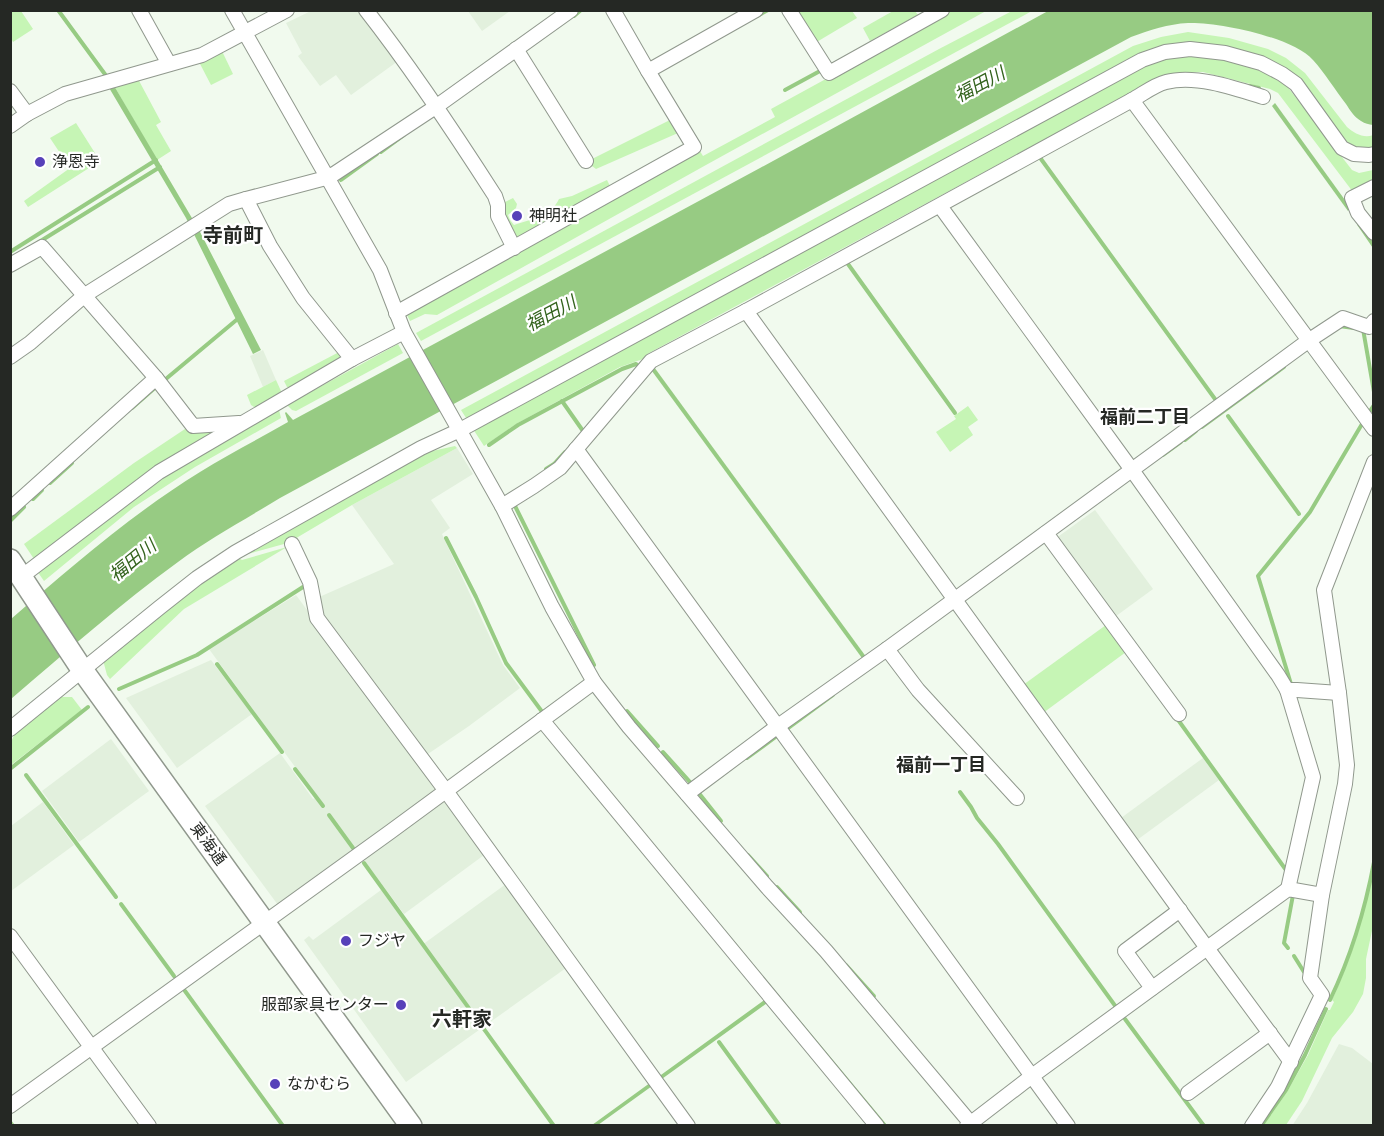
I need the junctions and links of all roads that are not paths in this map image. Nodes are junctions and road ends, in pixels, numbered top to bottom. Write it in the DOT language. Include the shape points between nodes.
graph roads {
  1 [pos="139,10"];
  2 [pos="232,10"];
  3 [pos="287,10"];
  4 [pos="366,10"];
  5 [pos="571,10"];
  6 [pos="613,10"];
  7 [pos="756,10"];
  8 [pos="789,10"];
  9 [pos="942,10"];
  10 [pos="550,16"];
  11 [pos="245,32"];
  12 [pos="516,49"];
  13 [pos="169,64"];
  14 [pos="648,71"];
  15 [pos="10,90"];
  16 [pos="1263,97"];
  17 [pos="1132,100"];
  18 [pos="437,106"];
  19 [pos="27,114"];
  20 [pos="10,126"];
  21 [pos="1372,157"];
  22 [pos="586,161"];
  23 [pos="326,178"];
  24 [pos="1374,187"];
  25 [pos="246,199"];
  26 [pos="940,206"];
  27 [pos="1374,233"];
  28 [pos="514,248"];
  29 [pos="10,265"];
  30 [pos="85,296"];
  31 [pos="746,311"];
  32 [pos="396,313"];
  33 [pos="1372,327"];
  34 [pos="404,332"];
  35 [pos="1308,341"];
  36 [pos="10,357"];
  37 [pos="352,359"];
  38 [pos="156,378"];
  39 [pos="244,423"];
  40 [pos="458,426"];
  41 [pos="1374,429"];
  42 [pos="576,449"];
  43 [pos="1374,462"];
  44 [pos="1132,470"];
  45 [pos="502,506"];
  46 [pos="10,509"];
  47 [pos="1046,532"];
  48 [pos="292,544"];
  49 [pos="19,573"];
  50 [pos="955,598"];
  51 [pos="887,649"];
  52 [pos="83,671"];
  53 [pos="594,682"];
  54 [pos="1287,690"];
  55 [pos="1339,693"];
  56 [pos="1179,714"];
  57 [pos="542,720"];
  58 [pos="778,726"];
  59 [pos="10,729"];
  60 [pos="446,791"];
  61 [pos="687,794"];
  62 [pos="1017,798"];
  63 [pos="1288,889"];
  64 [pos="1322,895"];
  65 [pos="1180,910"];
  66 [pos="265,922"];
  67 [pos="10,936"];
  68 [pos="1207,948"];
  69 [pos="1152,988"];
  70 [pos="1270,1033"];
  71 [pos="92,1047"];
  72 [pos="1291,1062"];
  73 [pos="1032,1076"];
  74 [pos="1188,1093"];
  75 [pos="10,1106"];
  76 [pos="149,1125"];
  77 [pos="411,1125"];
  78 [pos="688,1125"];
  79 [pos="877,1125"];
  80 [pos="970,1125"];
  81 [pos="1068,1125"];
  82 [pos="1252,1125"];
  1 -- 13 [label="street"];
  2 -- 11 [label="street"];
  3 -- 11 [label="street"];
  4 -- 18 [label="street"];
  5 -- 10 [label="street"];
  6 -- 14 [label="street"];
  7 -- 14 [label="street"];
  8 -- 9 [label="street" via="829,73"];
  10 -- 12 [label="street"];
  11 -- 13 [label="street" via="202,55"];
  11 -- 23 [label="street"];
  12 -- 18 [label="street"];
  12 -- 22 [label="street"];
  13 -- 19 [label="street" via="65,94"];
  14 -- 28 [label="street" via="694,147"];
  15 -- 19 [label="street"];
  16 -- 17 [label="street" via="1192,80 1165,82"];
  17 -- 26 [label="street"];
  17 -- 35 [label="street"];
  18 -- 23 [label="street"];
  18 -- 28 [label="street" via="495,196 498,216"];
  19 -- 20 [label="street"];
  21 -- 40 [label="street" via="1342,148 1296,84 1261,63 1225,53 1190,49 1165,52 1142,60"];
  23 -- 25 [label="street"];
  23 -- 32 [label="street" via="380,270"];
  24 -- 27 [label="street" via="1352,198"];
  25 -- 30 [label="street" via="229,204"];
  25 -- 37 [label="street" via="303,298"];
  26 -- 31 [label="street"];
  26 -- 44 [label="street"];
  28 -- 32 [label="street"];
  29 -- 30 [label="street" via="42,247"];
  30 -- 36 [label="street"];
  30 -- 38 [label="street"];
  31 -- 42 [label="street" via="651,361"];
  31 -- 50 [label="street"];
  32 -- 34 [label="street"];
  33 -- 35 [label="street" via="1343,318"];
  34 -- 37 [label="street"];
  34 -- 40 [label="street"];
  35 -- 41 [label="street"];
  35 -- 44 [label="street"];
  37 -- 39 [label="street"];
  38 -- 39 [label="street" via="193,426"];
  38 -- 46 [label="street"];
  39 -- 49 [label="street" via="159,472"];
  40 -- 45 [label="street"];
  40 -- 52 [label="street" via="236,552 197,578"];
  42 -- 45 [label="street" via="549,477"];
  42 -- 58 [label="street"];
  43 -- 55 [label="street" via="1324,590"];
  44 -- 47 [label="street"];
  44 -- 54 [label="street"];
  45 -- 53 [label="street"];
  47 -- 50 [label="street"];
  47 -- 56 [label="street"];
  48 -- 60 [label="street" via="310,582 317,618"];
  49 -- 52 [label="main road, 東海通"];
  50 -- 51 [label="street"];
  50 -- 65 [label="street"];
  51 -- 58 [label="street"];
  51 -- 62 [label="street" via="918,690"];
  52 -- 59 [label="street"];
  52 -- 66 [label="main road, 東海通"];
  53 -- 57 [label="street"];
  53 -- 61 [label="street"];
  54 -- 55 [label="street"];
  54 -- 63 [label="street" via="1313,777"];
  55 -- 64 [label="street" via="1347,765"];
  57 -- 60 [label="street"];
  57 -- 79 [label="street"];
  58 -- 61 [label="street"];
  58 -- 73 [label="street"];
  60 -- 66 [label="street"];
  60 -- 78 [label="street"];
  61 -- 80 [label="street" via="826,951"];
  63 -- 64 [label="street"];
  63 -- 68 [label="street"];
  64 -- 72 [label="street" via="1310,978 1322,995"];
  65 -- 68 [label="street"];
  65 -- 69 [label="street" via="1125,951"];
  66 -- 71 [label="street"];
  66 -- 77 [label="main road, 東海通"];
  67 -- 71 [label="street"];
  68 -- 69 [label="street"];
  68 -- 70 [label="street"];
  69 -- 73 [label="street"];
  70 -- 72 [label="street"];
  70 -- 74 [label="street"];
  71 -- 75 [label="street"];
  71 -- 76 [label="street"];
  72 -- 82 [label="street"];
  73 -- 80 [label="street"];
  73 -- 81 [label="street"];
}
